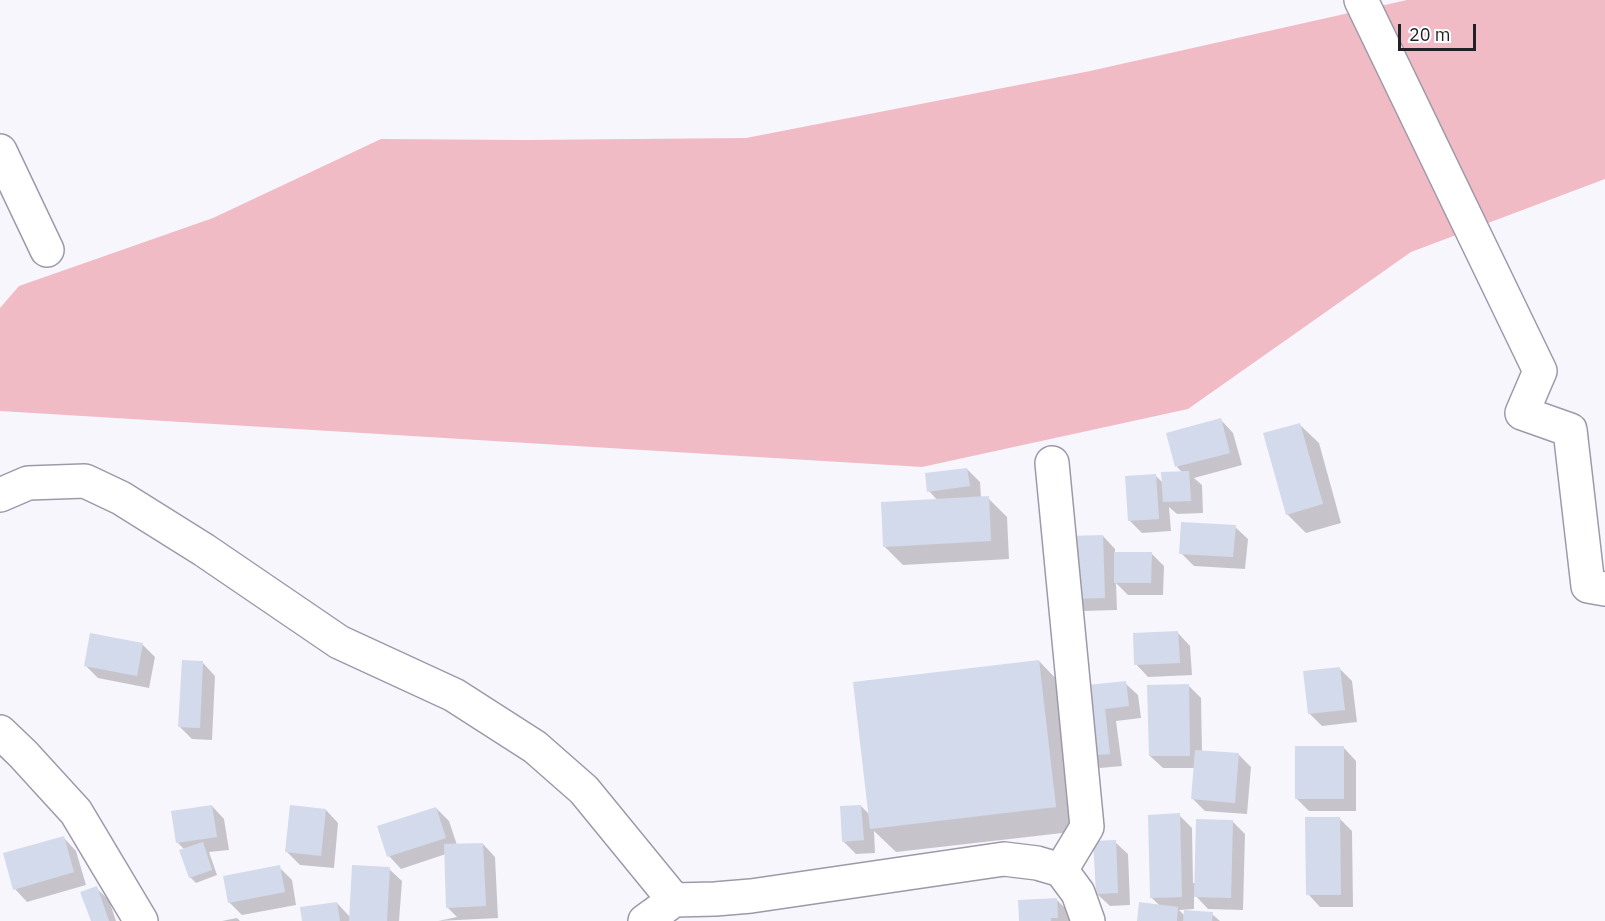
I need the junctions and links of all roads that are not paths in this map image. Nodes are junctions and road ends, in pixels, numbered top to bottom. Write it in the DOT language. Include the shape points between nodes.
graph roads {
  1 [pos="1361,0"];
  2 [pos="0,151"];
  3 [pos="47,250"];
  4 [pos="1052,463"];
  5 [pos="0,495"];
  6 [pos="1605,589"];
  7 [pos="0,732"];
  8 [pos="1061,870"];
  9 [pos="674,900"];
  10 [pos="141,921"];
  11 [pos="645,921"];
  12 [pos="1088,921"];
  1 -- 6 [label="street" via="1540,371 1522,413 1570,430 1588,586"];
  2 -- 3 [label="street"];
  4 -- 8 [label="street" via="1087,827"];
  5 -- 9 [label="street" via="28,483 85,481 121,498 204,550 339,642 454,695 536,747 584,790"];
  7 -- 10 [label="street" via="76,812"];
  8 -- 9 [label="street" via="1004,859 751,896"];
  8 -- 12 [label="street" via="1078,893"];
  9 -- 11 [label="street"];
}
